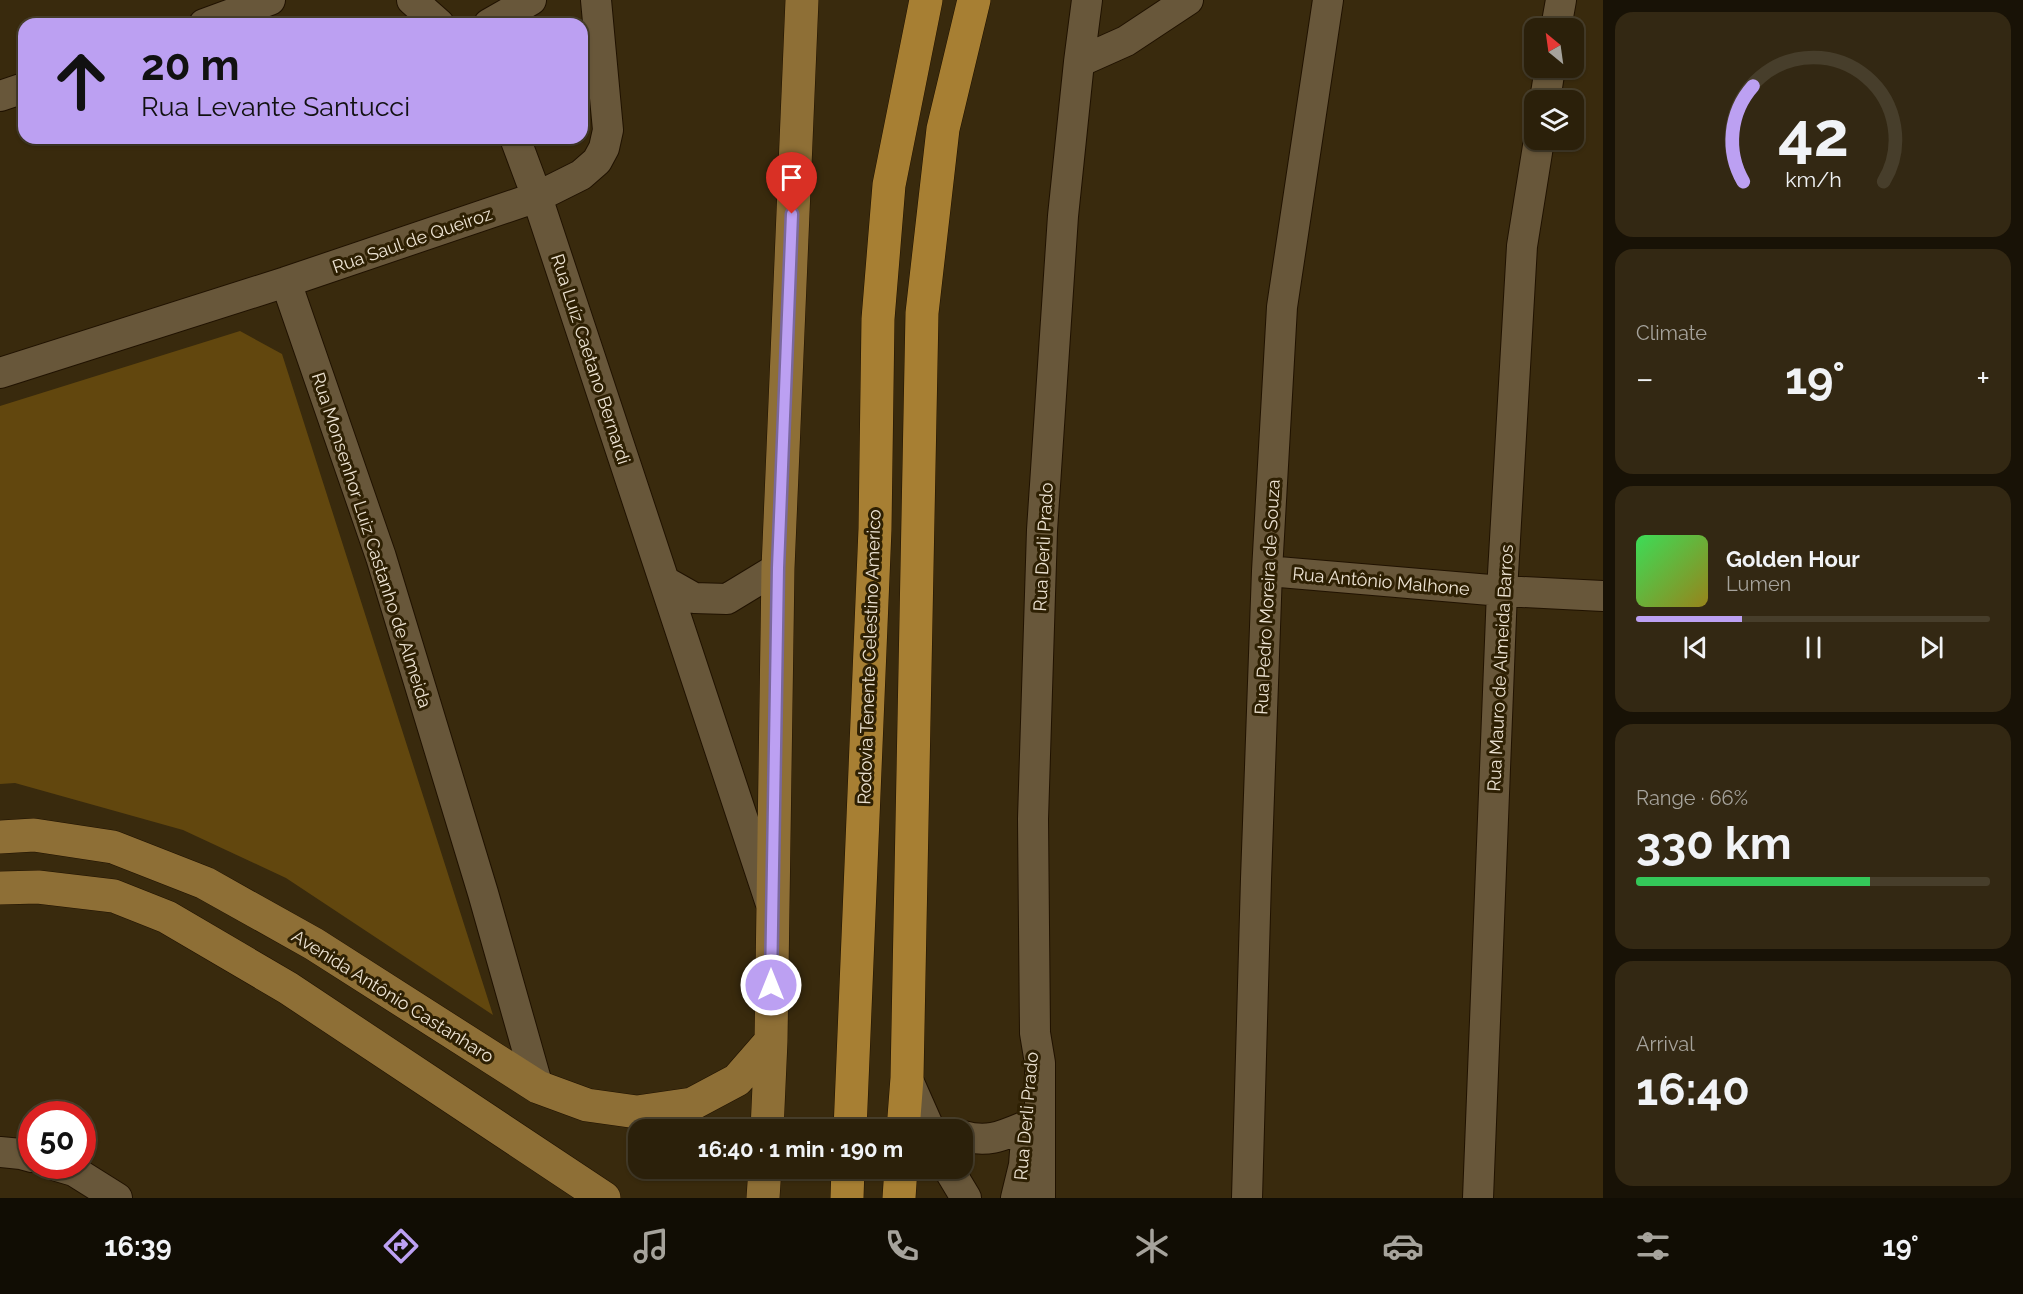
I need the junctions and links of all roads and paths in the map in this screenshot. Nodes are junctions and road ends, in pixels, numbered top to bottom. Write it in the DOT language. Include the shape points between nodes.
graph roads {
  1 [pos="270,0"];
  2 [pos="412,0"];
  3 [pos="531,0"];
  4 [pos="596,0"];
  5 [pos="802,0"];
  6 [pos="926,0"];
  7 [pos="974,0"];
  8 [pos="1088,0"];
  9 [pos="1561,0"];
  10 [pos="1176,1"];
  11 [pos="1322,3"];
  12 [pos="220,18"];
  13 [pos="432,18"];
  14 [pos="500,18"];
  15 [pos="1558,18"];
  16 [pos="1079,62"];
  17 [pos="18,90"];
  18 [pos="0,96"];
  19 [pos="517,144"];
  20 [pos="1537,150"];
  21 [pos="537,197"];
  22 [pos="286,282"];
  23 [pos="0,373"];
  24 [pos="778,568"];
  25 [pos="1267,571"];
  26 [pos="664,581"];
  27 [pos="1502,591"];
  28 [pos="1603,596"];
  29 [pos="0,837"];
  30 [pos="0,888"];
  31 [pos="772,907"];
  32 [pos="301,938"];
  33 [pos="274,980"];
  34 [pos="1035,1033"];
  35 [pos="771,1041"];
  36 [pos="538,1087"];
  37 [pos="767,1119"];
  38 [pos="850,1119"];
  39 [pos="917,1119"];
  40 [pos="1026,1126"];
  41 [pos="973,1139"];
  42 [pos="0,1152"];
  43 [pos="18,1154"];
  44 [pos="87,1179"];
  45 [pos="764,1179"];
  46 [pos="848,1179"];
  47 [pos="900,1179"];
  48 [pos="955,1179"];
  49 [pos="117,1198"];
  50 [pos="604,1198"];
  51 [pos="763,1198"];
  52 [pos="847,1198"];
  53 [pos="899,1198"];
  54 [pos="966,1198"];
  55 [pos="1016,1198"];
  56 [pos="1040,1198"];
  57 [pos="1247,1198"];
  58 [pos="1478,1198"];
  1 -- 12 [label="street"];
  2 -- 13 [label="street"];
  3 -- 14 [label="street"];
  4 -- 21 [label="street, Rua Saul de Queiroz" via="608,130 604,148 597,161 581,175"];
  5 -- 24 [label="main road"];
  6 -- 38 [label="highway, Rodovia Tenente Celestino Americo" via="889,185 878,319 874,529"];
  7 -- 39 [label="highway" via="943,129 922,313 907,1078"];
  8 -- 16 [label="street, Rua Derli Prado"];
  9 -- 15 [label="street"];
  10 -- 16 [label="street" via="1126,41"];
  11 -- 25 [label="street, Rua Pedro Moreira de Souza" via="1282,308"];
  16 -- 34 [label="street, Rua Derli Prado" via="1042,530 1033,819"];
  17 -- 18 [label="street"];
  19 -- 21 [label="street, Rua Luíz Caetano Bernardi"];
  20 -- 27 [label="street, Rua Mauro de Almeida Barros" via="1522,246"];
  21 -- 22 [label="street, Rua Saul de Queiroz"];
  21 -- 26 [label="street, Rua Luíz Caetano Bernardi"];
  22 -- 23 [label="street"];
  22 -- 36 [label="street, Rua Monsenhor Luiz Castanho de Almeida" via="381,557"];
  24 -- 26 [label="street" via="727,599 694,598"];
  24 -- 31 [label="main road"];
  25 -- 27 [label="street, Rua Antônio Malhone"];
  25 -- 57 [label="street, Rua Pedro Moreira de Souza"];
  26 -- 31 [label="street, Rua Luíz Caetano Bernardi"];
  27 -- 28 [label="street, Rua Antônio Malhone"];
  27 -- 58 [label="street, Rua Mauro de Almeida Barros"];
  29 -- 32 [label="main road, Avenida Antônio Castanharo" via="34,835 113,847 205,883"];
  30 -- 33 [label="main road" via="38,887 114,896 167,917"];
  31 -- 35 [label="main road"];
  32 -- 33 [label="main road"];
  32 -- 36 [label="main road, Avenida Antônio Castanharo"];
  33 -- 50 [label="main road"];
  34 -- 40 [label="street, Rua Derli Prado" via="1028,1061"];
  34 -- 56 [label="street, Rua Derli Prado" via="1040,1063"];
  35 -- 36 [label="main road, Avenida Antônio Castanharo" via="737,1080 692,1104 637,1112 588,1105"];
  35 -- 37 [label="main road"];
  40 -- 41 [label="street" via="998,1138"];
  40 -- 55 [label="street, Rua Derli Prado" via="1024,1165"];
  42 -- 43 [label="street"];
  44 -- 49 [label="street"];
  45 -- 51 [label="main road"];
  46 -- 52 [label="highway"];
  47 -- 53 [label="highway"];
  48 -- 54 [label="street"];
}
